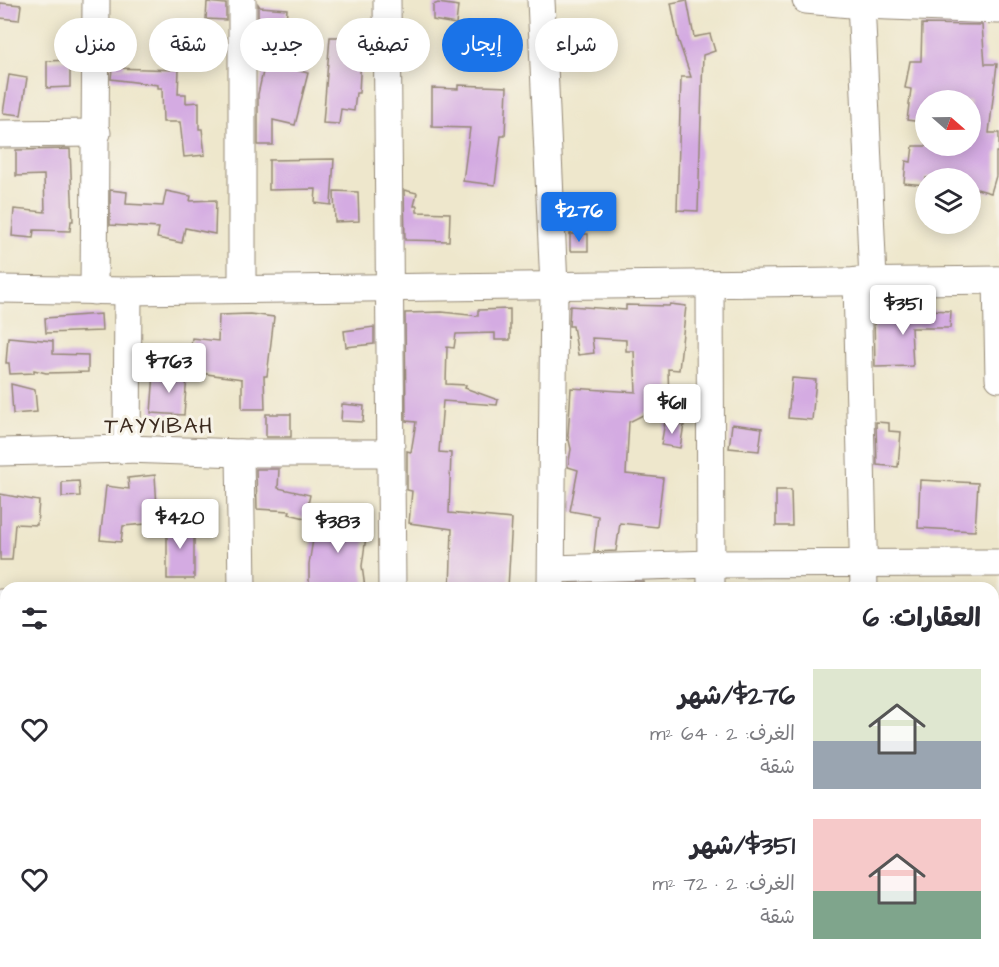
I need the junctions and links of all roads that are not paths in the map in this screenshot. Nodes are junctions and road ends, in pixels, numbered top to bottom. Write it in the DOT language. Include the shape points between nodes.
graph roads {
  1 [pos="96,0"];
  2 [pos="242,0"];
  3 [pos="387,0"];
  4 [pos="541,0"];
  5 [pos="806,0"];
  6 [pos="861,2"];
  7 [pos="999,10"];
  8 [pos="97,133"];
  9 [pos="0,134"];
  10 [pos="998,280"];
  11 [pos="865,281"];
  12 [pos="711,284"];
  13 [pos="554,286"];
  14 [pos="388,287"];
  15 [pos="0,289"];
  16 [pos="242,289"];
  17 [pos="94,291"];
  18 [pos="128,291"];
  19 [pos="999,378"];
  20 [pos="127,449"];
  21 [pos="0,452"];
  22 [pos="240,453"];
  23 [pos="390,453"];
  24 [pos="999,563"];
  25 [pos="864,575"];
  26 [pos="711,576"];
  27 [pos="551,579"];
  28 [pos="242,582"];
  29 [pos="392,582"];
  1 -- 8 [label="street"];
  2 -- 16 [label="street"];
  3 -- 14 [label="street"];
  4 -- 13 [label="street"];
  5 -- 6 [label="street"];
  6 -- 7 [label="street"];
  6 -- 11 [label="street"];
  8 -- 9 [label="street"];
  8 -- 17 [label="street"];
  10 -- 11 [label="street"];
  10 -- 19 [label="street"];
  11 -- 12 [label="street"];
  11 -- 25 [label="street"];
  12 -- 13 [label="street"];
  12 -- 26 [label="street"];
  13 -- 14 [label="street"];
  13 -- 27 [label="street"];
  14 -- 16 [label="street"];
  14 -- 23 [label="street"];
  15 -- 17 [label="street"];
  16 -- 18 [label="street"];
  17 -- 18 [label="street"];
  18 -- 20 [label="street"];
  20 -- 21 [label="street"];
  20 -- 22 [label="street"];
  22 -- 23 [label="street"];
  22 -- 28 [label="street"];
  23 -- 29 [label="street"];
  24 -- 25 [label="street"];
  25 -- 26 [label="street"];
  26 -- 27 [label="street"];
}
